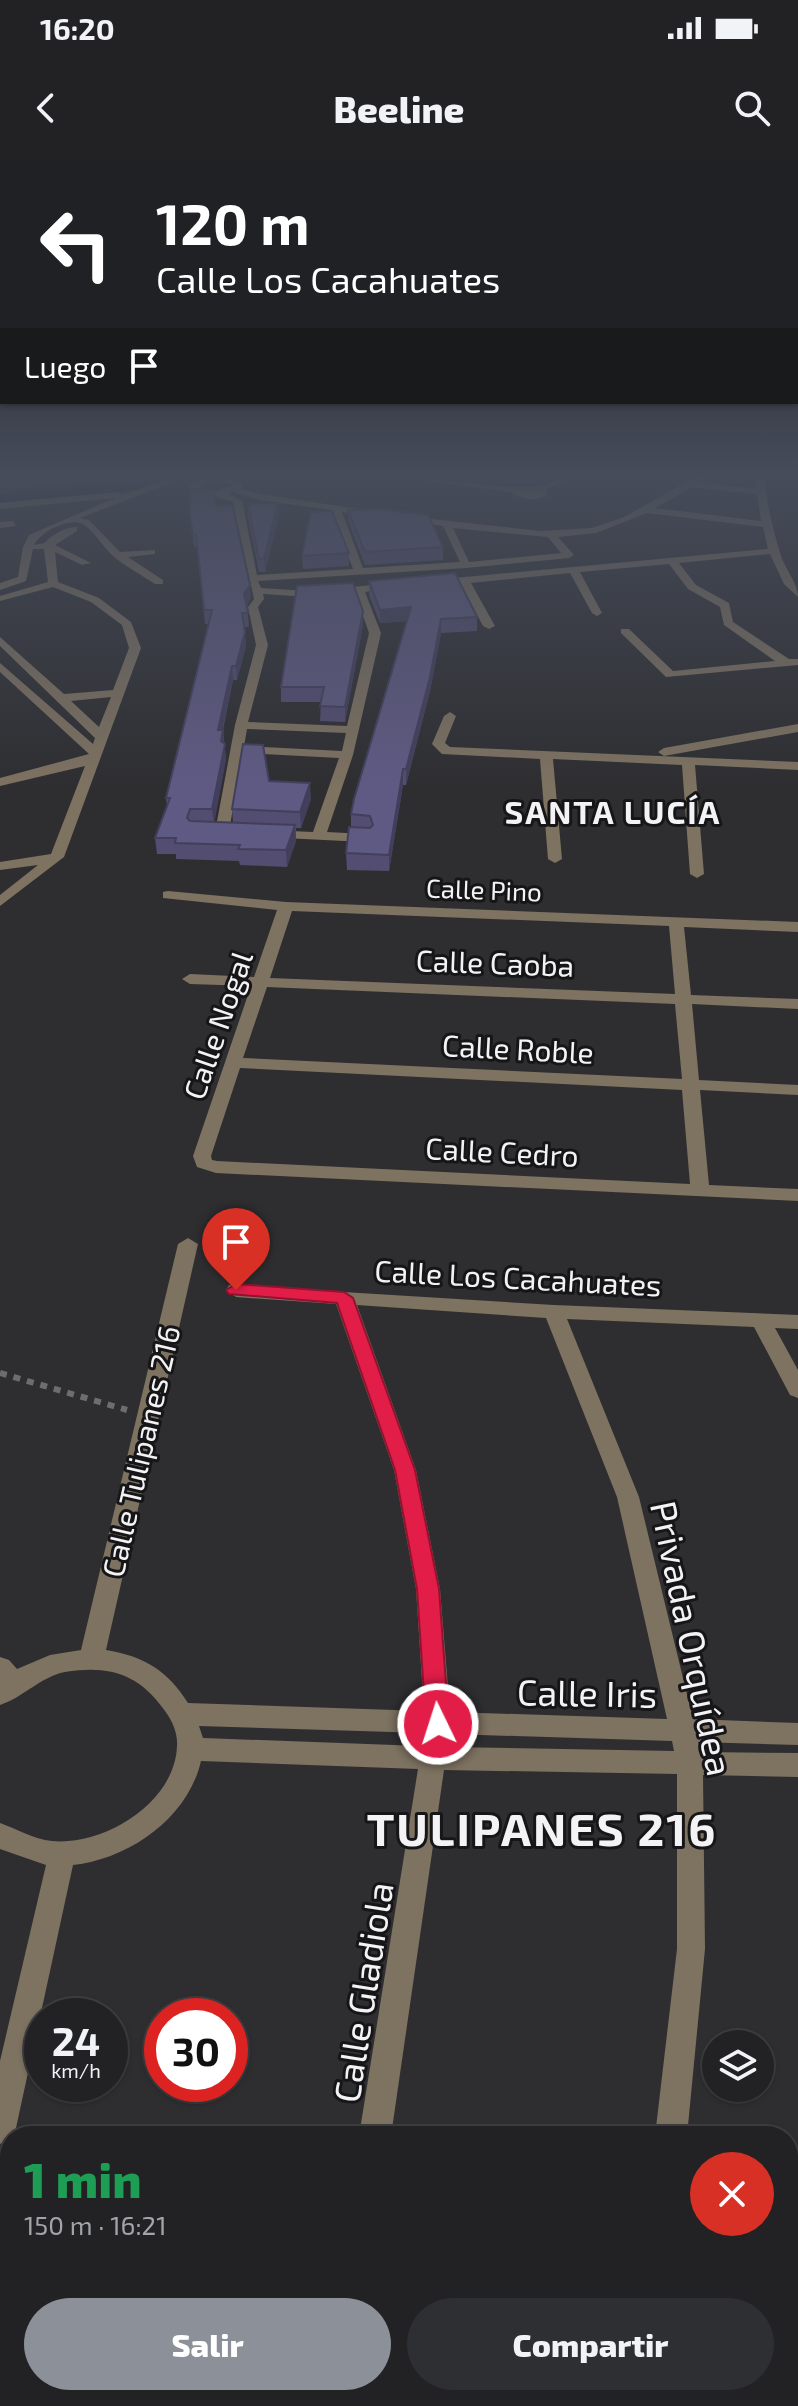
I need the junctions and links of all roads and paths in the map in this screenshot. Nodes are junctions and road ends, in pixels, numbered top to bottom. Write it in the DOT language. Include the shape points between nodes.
graph roads {
  1 [pos="252,578"];
  2 [pos="22,579"];
  3 [pos="52,579"];
  4 [pos="154,579"];
  5 [pos="477,579"];
  6 [pos="578,579"];
  7 [pos="686,579"];
  8 [pos="464,580"];
  9 [pos="159,582"];
  10 [pos="53,584"];
  11 [pos="419,584"];
  12 [pos="404,585"];
  13 [pos="0,587"];
  14 [pos="359,589"];
  15 [pos="258,591"];
  16 [pos="0,599"];
  17 [pos="597,613"];
  18 [pos="489,626"];
  19 [pos="625,631"];
  20 [pos="2,645"];
  21 [pos="792,662"];
  22 [pos="0,666"];
  23 [pos="117,693"];
  24 [pos="62,698"];
  25 [pos="450,716"];
  26 [pos="241,725"];
  27 [pos="798,728"];
  28 [pos="353,730"];
  29 [pos="102,737"];
  30 [pos="237,749"];
  31 [pos="347,755"];
  32 [pos="546,755"];
  33 [pos="631,758"];
  34 [pos="95,760"];
  35 [pos="688,761"];
  36 [pos="798,766"];
  37 [pos="0,782"];
  38 [pos="0,793"];
  39 [pos="319,835"];
  40 [pos="365,838"];
  41 [pos="57,857"];
  42 [pos="555,859"];
  43 [pos="0,866"];
  44 [pos="697,874"];
  45 [pos="168,895"];
  46 [pos="0,902"];
  47 [pos="286,906"];
  48 [pos="676,920"];
  49 [pos="798,927"];
  50 [pos="190,979"];
  51 [pos="261,982"];
  52 [pos="685,997"];
  53 [pos="798,1004"];
  54 [pos="235,1063"];
  55 [pos="689,1084"];
  56 [pos="798,1090"];
  57 [pos="203,1163"];
  58 [pos="700,1188"];
  59 [pos="798,1195"];
  60 [pos="188,1244"];
  61 [pos="236,1290"];
  62 [pos="344,1298"];
  63 [pos="554,1312"];
  64 [pos="760,1320"];
  65 [pos="798,1322"];
  66 [pos="0,1373"];
  67 [pos="798,1390"];
  68 [pos="148,1415"];
  69 [pos="92,1658"];
  70 [pos="5,1682"];
  71 [pos="182,1714"];
  72 [pos="438,1724"];
  73 [pos="682,1730"];
  74 [pos="798,1734"];
  75 [pos="190,1749"];
  76 [pos="435,1758"];
  77 [pos="690,1762"];
  78 [pos="798,1765"];
  79 [pos="0,1835"];
  80 [pos="62,1854"];
  81 [pos="0,2126"];
  82 [pos="377,2126"];
  83 [pos="672,2126"];
  1 -- 15 [label="street"];
  2 -- 13 [label="street"];
  3 -- 10 [label="street"];
  4 -- 9 [label="street"];
  5 -- 8 [label="street"];
  6 -- 17 [label="street"];
  7 -- 21 [label="street" via="725,605 728,623"];
  8 -- 11 [label="street"];
  8 -- 18 [label="street"];
  10 -- 16 [label="street"];
  10 -- 23 [label="street" via="95,600 130,627 135,648"];
  12 -- 14 [label="street"];
  14 -- 15 [label="street" via="309,594"];
  14 -- 28 [label="street" via="375,633"];
  15 -- 26 [label="street" via="253,607 262,645"];
  19 -- 21 [label="street" via="670,675"];
  20 -- 24 [label="street"];
  22 -- 34 [label="street"];
  23 -- 24 [label="street"];
  23 -- 29 [label="street"];
  24 -- 29 [label="street"];
  25 -- 32 [label="street" via="438,744 441,749"];
  26 -- 28 [label="street"];
  26 -- 30 [label="street"];
  27 -- 33 [label="street"];
  28 -- 31 [label="street"];
  29 -- 34 [label="street"];
  30 -- 31 [label="street"];
  30 -- 39 [label="street" via="229,832"];
  31 -- 39 [label="street"];
  32 -- 33 [label="street"];
  32 -- 42 [label="street"];
  33 -- 35 [label="street"];
  34 -- 37 [label="street"];
  34 -- 38 [label="street"];
  34 -- 41 [label="street"];
  35 -- 36 [label="street"];
  35 -- 44 [label="street"];
  39 -- 40 [label="street"];
  41 -- 43 [label="street"];
  41 -- 46 [label="street"];
  45 -- 47 [label="street, Calle Pino"];
  47 -- 48 [label="street, Calle Pino"];
  47 -- 51 [label="street, Calle Nogal"];
  48 -- 49 [label="street, Calle Pino"];
  48 -- 52 [label="street"];
  50 -- 51 [label="street, Calle Caoba"];
  51 -- 52 [label="street, Calle Caoba"];
  51 -- 54 [label="street, Calle Nogal"];
  52 -- 53 [label="street, Calle Caoba"];
  52 -- 55 [label="street"];
  54 -- 55 [label="street, Calle Roble"];
  54 -- 57 [label="street, Calle Nogal"];
  55 -- 56 [label="street, Calle Roble"];
  55 -- 58 [label="street"];
  57 -- 58 [label="street, Calle Cedro"];
  58 -- 59 [label="street, Calle Cedro"];
  60 -- 68 [label="street, Calle Tulipanes 216"];
  61 -- 62 [label="street, Calle Los Cacahuates"];
  62 -- 63 [label="street, Calle Los Cacahuates"];
  62 -- 72 [label="street, Calle Gladiola" via="405,1470 428,1589"];
  63 -- 64 [label="street, Calle Los Cacahuates"];
  63 -- 73 [label="street, Privada Orquídea" via="628,1497"];
  64 -- 65 [label="street, Calle Los Cacahuates"];
  64 -- 67 [label="street"];
  66 -- 68 [label="path"];
  68 -- 69 [label="street, Calle Tulipanes 216"];
  69 -- 70 [label="street"];
  69 -- 71 [label="street" via="120,1662 155,1678"];
  71 -- 72 [label="street, Calle Iris"];
  71 -- 75 [label="street"];
  72 -- 73 [label="street, Calle Iris"];
  72 -- 76 [label="street, Calle Gladiola"];
  73 -- 74 [label="street, Calle Iris"];
  73 -- 77 [label="street, Privada Orquídea"];
  75 -- 76 [label="street"];
  75 -- 80 [label="street" via="182,1778 158,1813 120,1840"];
  76 -- 77 [label="street"];
  76 -- 82 [label="street, Calle Gladiola"];
  77 -- 78 [label="street"];
  77 -- 83 [label="street, Privada Orquídea" via="691,1949"];
  79 -- 80 [label="street" via="29,1850"];
  80 -- 81 [label="street"];
}
